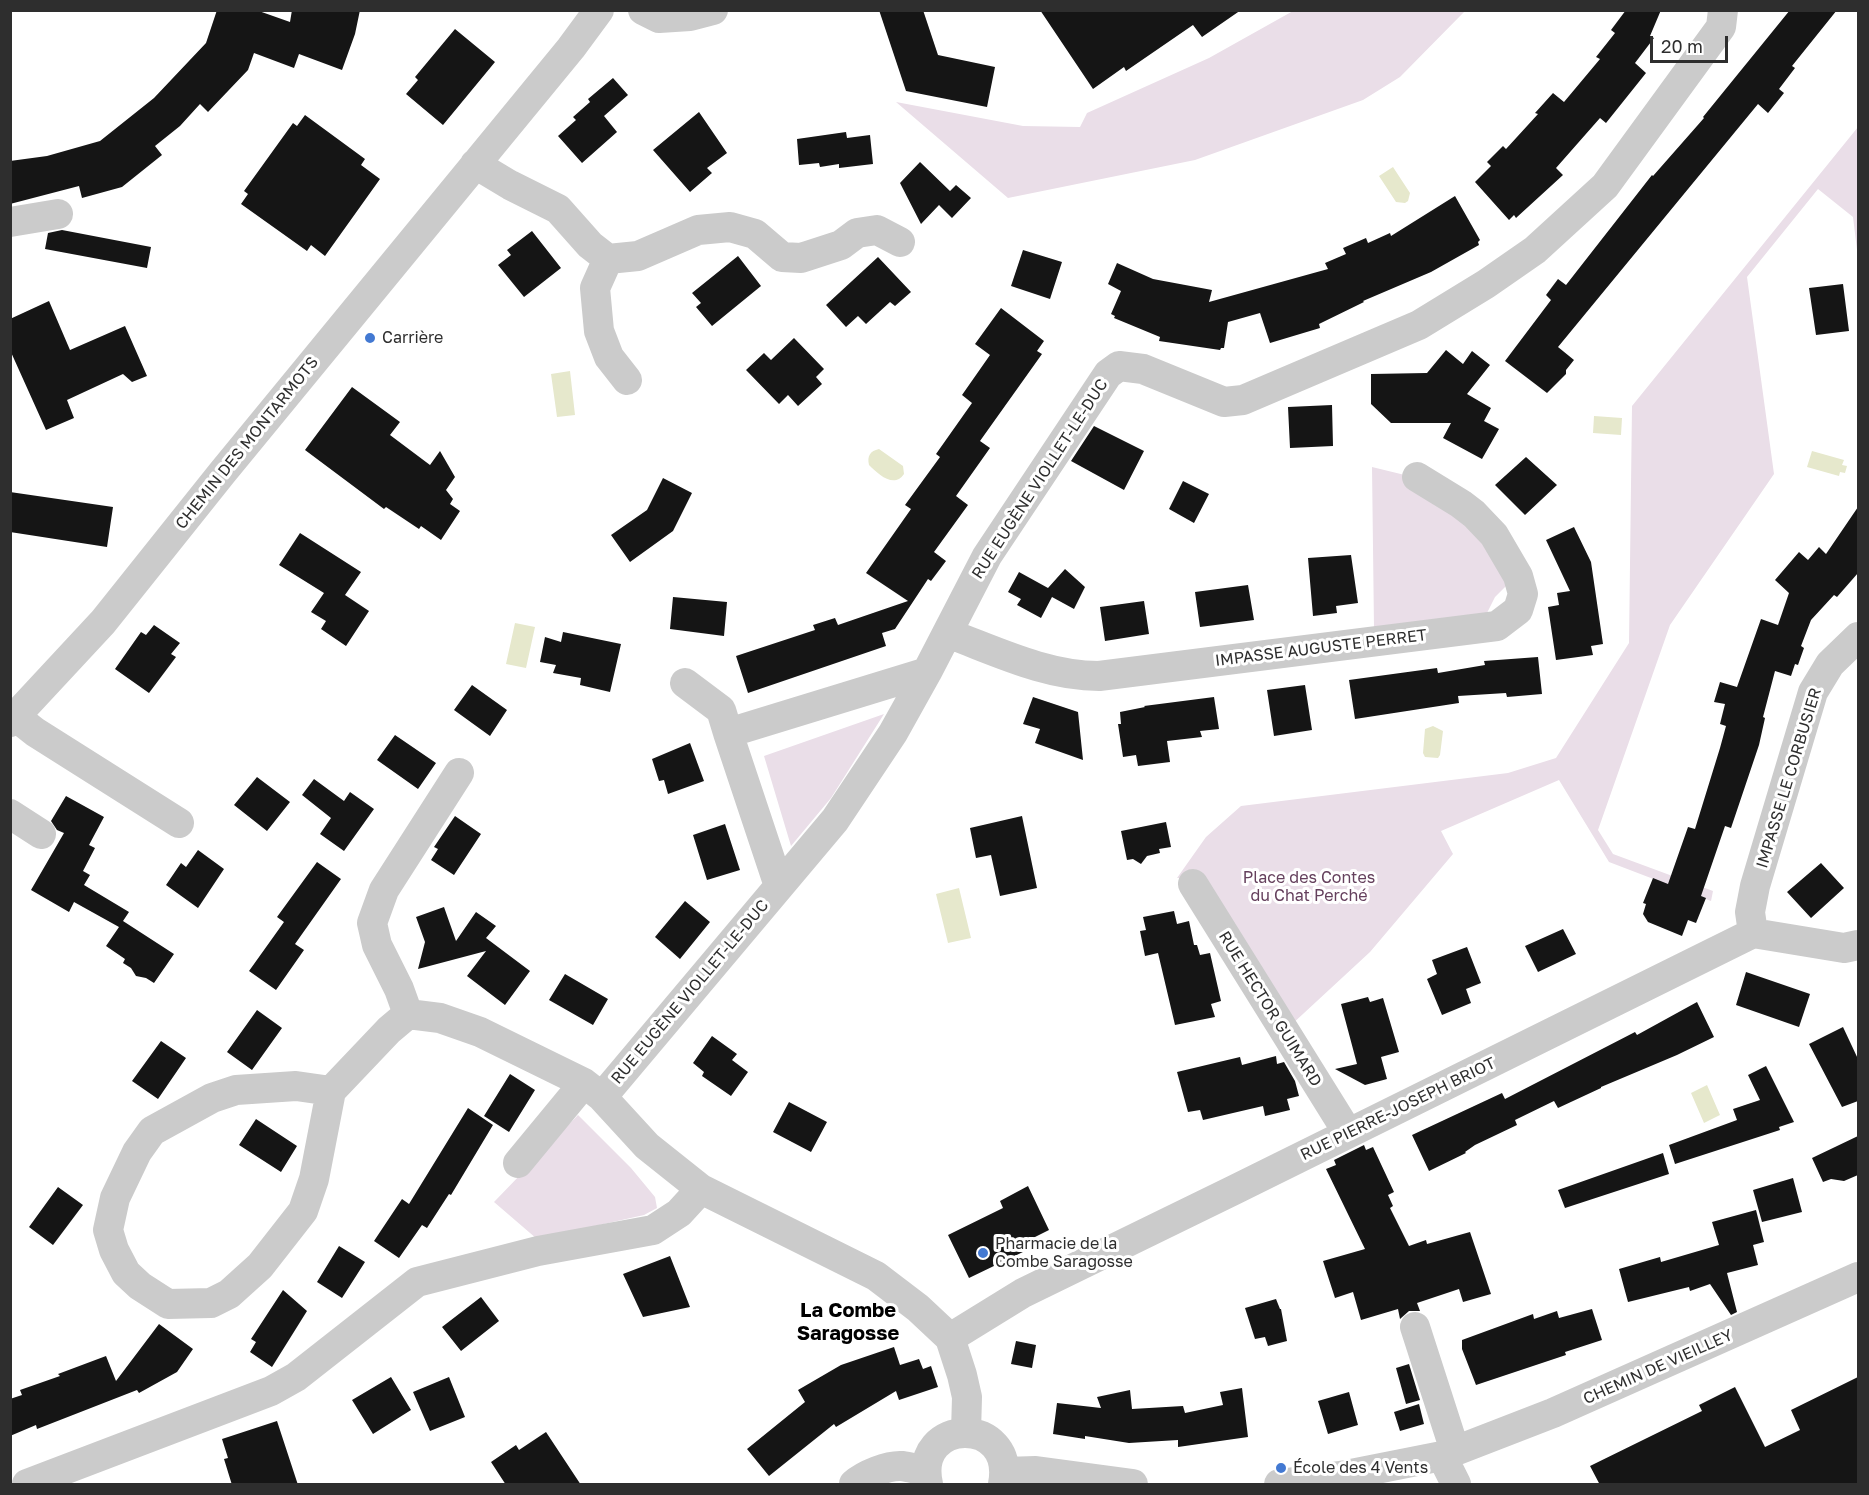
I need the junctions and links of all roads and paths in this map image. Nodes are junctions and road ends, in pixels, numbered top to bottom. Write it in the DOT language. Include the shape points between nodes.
graph roads {
  1 [pos="599,10"];
  2 [pos="643,10"];
  3 [pos="713,10"];
  4 [pos="1729,16"];
  5 [pos="475,164"];
  6 [pos="58,214"];
  7 [pos="10,222"];
  8 [pos="900,242"];
  9 [pos="608,258"];
  10 [pos="627,380"];
  11 [pos="1418,477"];
  12 [pos="947,633"];
  13 [pos="1858,638"];
  14 [pos="927,672"];
  15 [pos="685,683"];
  16 [pos="13,720"];
  17 [pos="728,733"];
  18 [pos="459,773"];
  19 [pos="10,814"];
  20 [pos="179,823"];
  21 [pos="41,834"];
  22 [pos="1193,884"];
  23 [pos="779,886"];
  24 [pos="1753,933"];
  25 [pos="1858,945"];
  26 [pos="408,1014"];
  27 [pos="593,1090"];
  28 [pos="331,1091"];
  29 [pos="1348,1133"];
  30 [pos="518,1163"];
  31 [pos="701,1189"];
  32 [pos="1857,1283"];
  33 [pos="1415,1327"];
  34 [pos="950,1338"];
  35 [pos="966,1432"];
  36 [pos="1448,1453"];
  37 [pos="927,1478"];
  38 [pos="1004,1478"];
  39 [pos="27,1485"];
  40 [pos="854,1485"];
  41 [pos="1133,1485"];
  42 [pos="1279,1485"];
  43 [pos="1456,1485"];
  1 -- 5 [label="street, CHEMIN DES MONTARMOTS"];
  2 -- 3 [label="street" via="659,18"];
  4 -- 12 [label="street, RUE EUGÈNE VIOLLET-LE-DUC" via="1605,186 1535,250 1419,324 1243,400 1224,402 1143,369 1119,366 1108,374 987,556"];
  5 -- 9 [label="street" via="558,209 590,245"];
  5 -- 16 [label="street, CHEMIN DES MONTARMOTS" via="103,621"];
  6 -- 7 [label="street"];
  8 -- 9 [label="street" via="877,230 857,233 841,245 801,258 782,257 755,234 730,227 698,230 638,256"];
  9 -- 10 [label="street" via="595,288 599,331 609,357"];
  11 -- 12 [label="street, IMPASSE AUGUSTE PERRET" via="1474,514 1494,535 1518,576 1523,594 1518,610 1497,627 1089,676 1045,669"];
  12 -- 14 [label="street, RUE EUGÈNE VIOLLET-LE-DUC"];
  13 -- 24 [label="street, IMPASSE LE CORBUSIER" via="1830,664 1813,692 1755,886 1750,912"];
  14 -- 17 [label="street"];
  14 -- 23 [label="street, RUE EUGÈNE VIOLLET-LE-DUC" via="893,733 835,820"];
  15 -- 17 [label="street, RUE EUGÈNE VIOLLET-LE-DUC" via="721,710"];
  16 -- 20 [label="street, CHEMIN DES MONTARMOTS"];
  17 -- 23 [label="street, RUE EUGÈNE VIOLLET-LE-DUC"];
  18 -- 26 [label="street" via="384,890 372,922 377,945"];
  19 -- 21 [label="street"];
  22 -- 29 [label="street, RUE HECTOR GUIMARD"];
  23 -- 27 [label="street, RUE EUGÈNE VIOLLET-LE-DUC"];
  24 -- 25 [label="street" via="1844,948"];
  24 -- 29 [label="street, RUE PIERRE-JOSEPH BRIOT"];
  26 -- 27 [label="street" via="440,1018 480,1032"];
  26 -- 28 [label="street"];
  27 -- 30 [label="street, RUE EUGÈNE VIOLLET-LE-DUC"];
  27 -- 31 [label="street" via="647,1146"];
  28 -- 28 [label="street" via="296,1086 236,1090 212,1098 152,1131 115,1198 108,1230 126,1273 168,1304 211,1303 229,1294 260,1266 303,1212 314,1179"];
  29 -- 34 [label="street, RUE PIERRE-JOSEPH BRIOT" via="1023,1293"];
  31 -- 34 [label="street" via="876,1276"];
  31 -- 39 [label="street" via="679,1214 653,1230 538,1251 417,1282 296,1377 271,1391"];
  32 -- 36 [label="street, CHEMIN DE VIEILLEY" via="1553,1413"];
  33 -- 36 [label="street"];
  34 -- 35 [label="street" via="967,1397"];
  35 -- 37 [label="street" via="942,1439 933,1448"];
  35 -- 38 [label="street" via="989,1440 997,1449 1003,1460"];
  36 -- 42 [label="street, CHEMIN DE VIEILLEY"];
  36 -- 43 [label="street"];
  37 -- 40 [label="street" via="900,1466 881,1470"];
  38 -- 41 [label="street" via="1036,1471"];
}
